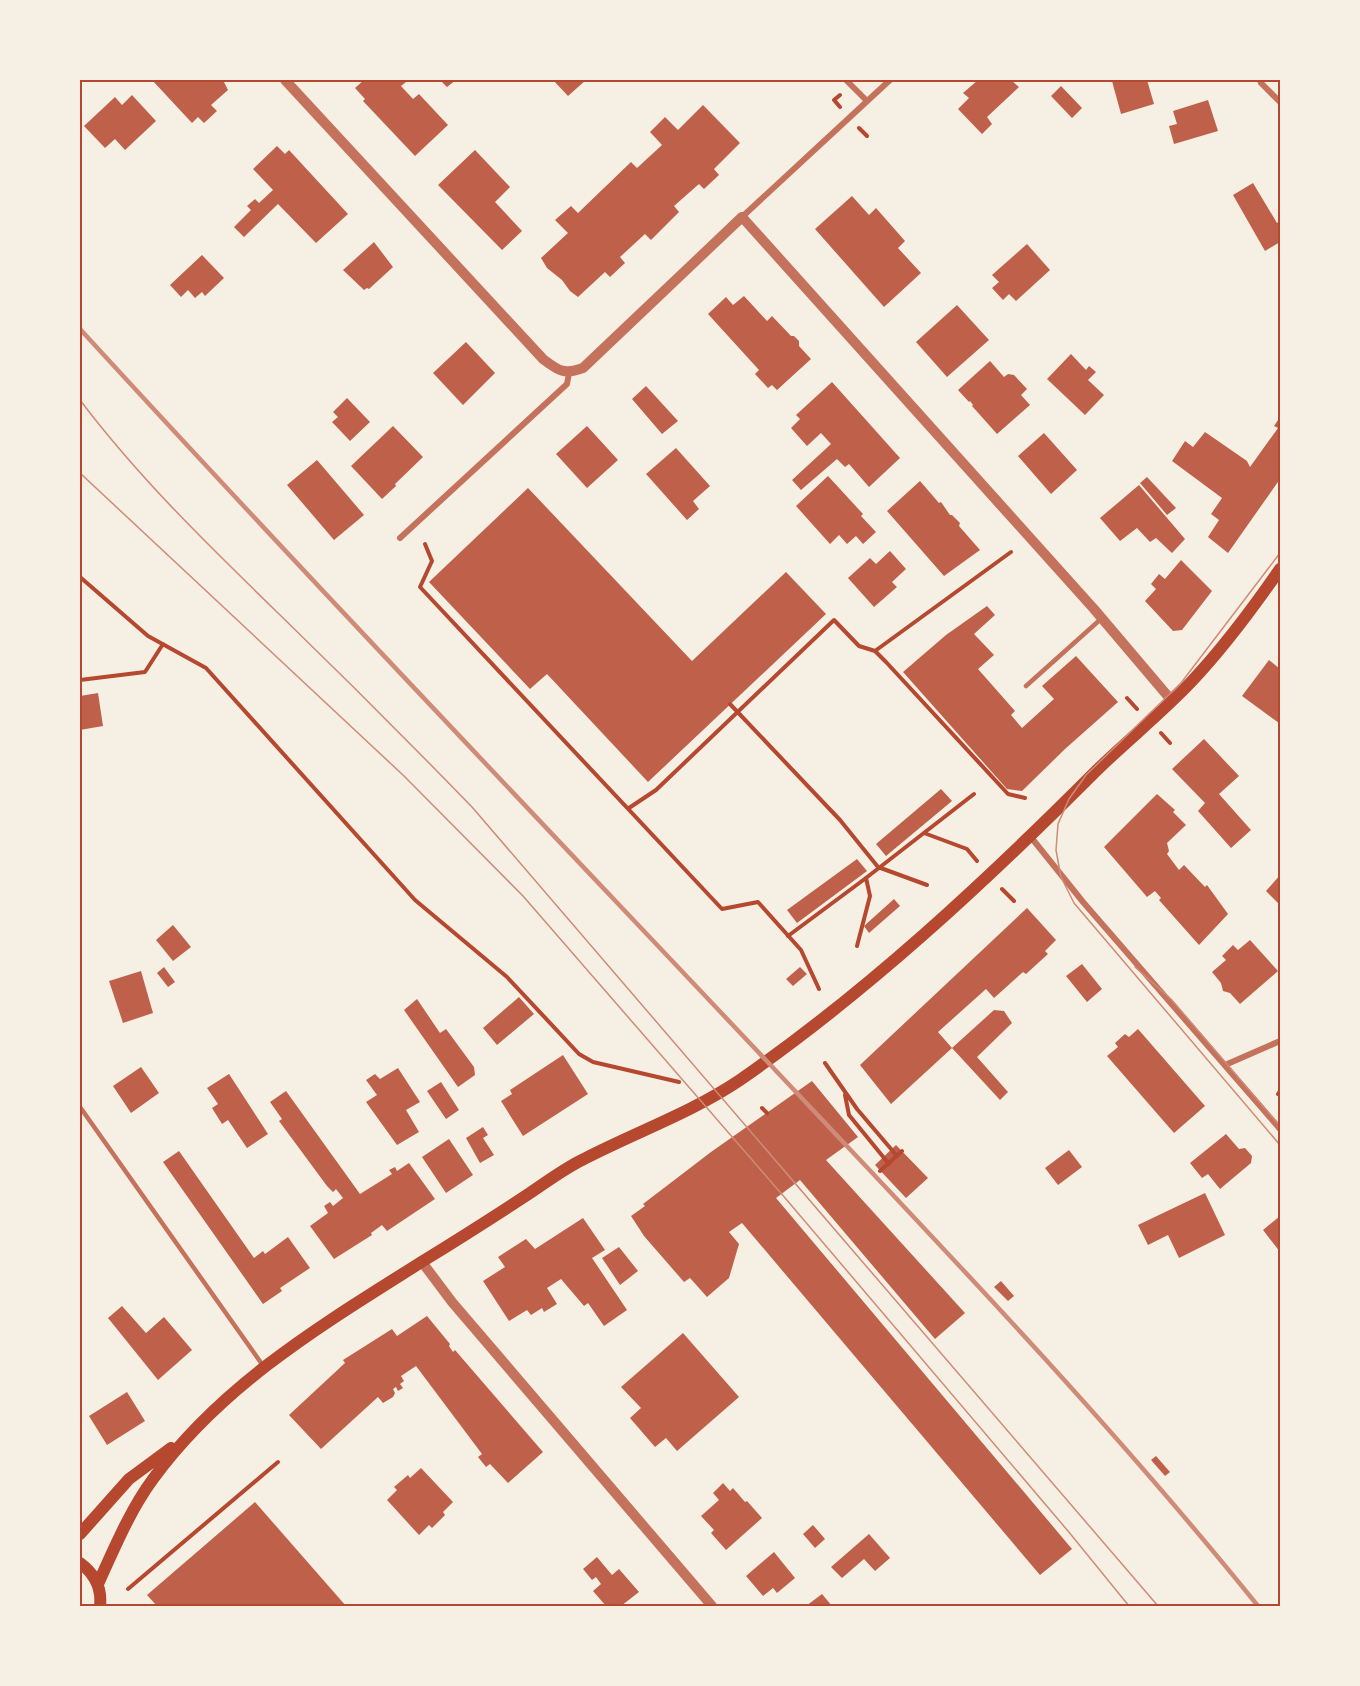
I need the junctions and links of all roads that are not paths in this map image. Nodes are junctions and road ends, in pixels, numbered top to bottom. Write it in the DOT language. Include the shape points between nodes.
graph roads {
  1 [pos="285,80"];
  2 [pos="846,80"];
  3 [pos="890,80"];
  4 [pos="1260,81"];
  5 [pos="867,101"];
  6 [pos="1281,102"];
  7 [pos="742,217"];
  8 [pos="569,373"];
  9 [pos="400,538"];
  10 [pos="1281,569"];
  11 [pos="1102,618"];
  12 [pos="1026,686"];
  13 [pos="1172,701"];
  14 [pos="1030,836"];
  15 [pos="1281,1041"];
  16 [pos="1225,1065"];
  17 [pos="80,1107"];
  18 [pos="1281,1129"];
  19 [pos="422,1262"];
  20 [pos="264,1367"];
  21 [pos="184,1439"];
  22 [pos="80,1534"];
  23 [pos="80,1563"];
  24 [pos="98,1584"];
  25 [pos="100,1606"];
  26 [pos="712,1606"];
  1 -- 8 [label="street" via="543,359"];
  2 -- 5 [label="street"];
  3 -- 5 [label="street"];
  4 -- 6 [label="street"];
  5 -- 7 [label="street"];
  7 -- 8 [label="street" via="583,368"];
  7 -- 11 [label="street"];
  8 -- 9 [label="street" via="567,384"];
  10 -- 13 [label="main road" via="1206,665"];
  11 -- 12 [label="lane"];
  11 -- 13 [label="street"];
  13 -- 14 [label="main road"];
  14 -- 16 [label="street"];
  14 -- 19 [label="main road" via="865,986 738,1082 713,1098 582,1159"];
  15 -- 16 [label="street"];
  16 -- 18 [label="street"];
  17 -- 20 [label="lane"];
  19 -- 20 [label="main road" via="312,1331"];
  19 -- 26 [label="street"];
  20 -- 21 [label="main road"];
  21 -- 22 [label="main road" via="129,1479"];
  21 -- 24 [label="main road" via="150,1482"];
  23 -- 24 [label="main road"];
  24 -- 25 [label="main road"];
}
